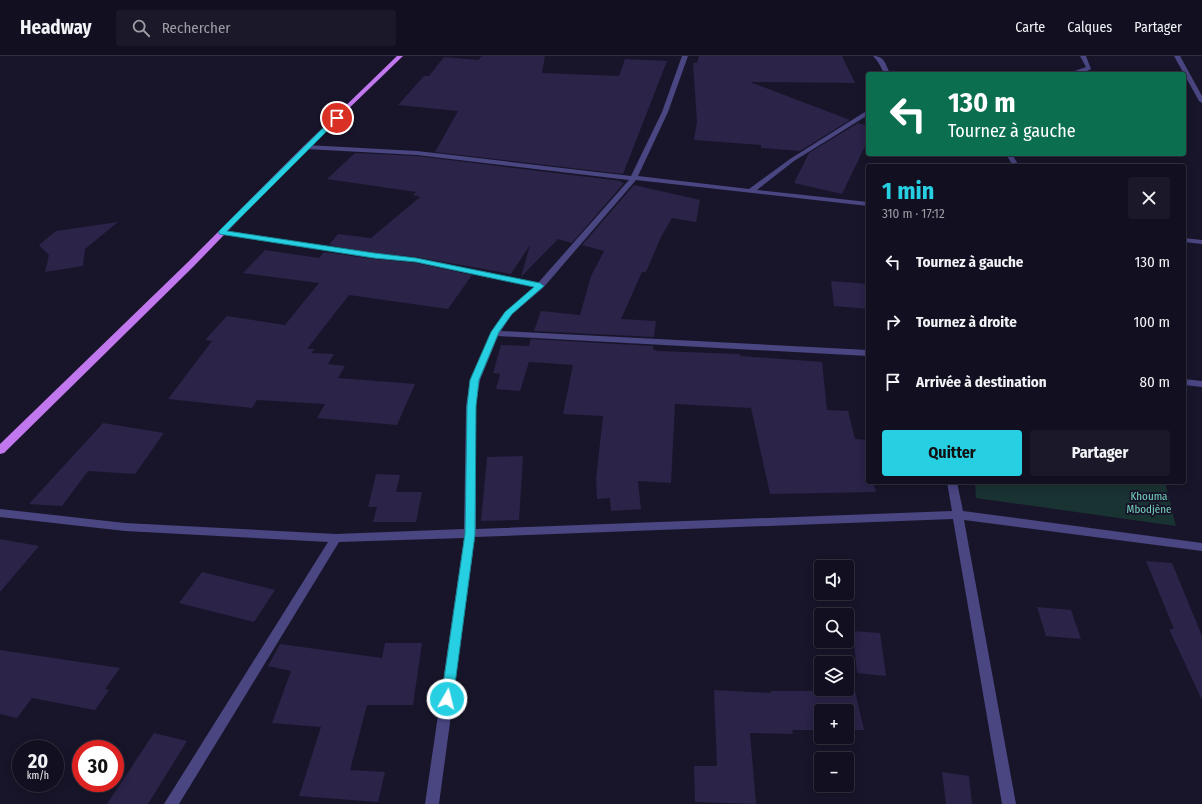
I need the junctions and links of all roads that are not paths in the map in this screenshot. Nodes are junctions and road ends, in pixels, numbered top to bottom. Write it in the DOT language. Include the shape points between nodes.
graph roads {
  1 [pos="400,56"];
  2 [pos="685,56"];
  3 [pos="876,56"];
  4 [pos="1083,56"];
  5 [pos="1177,56"];
  6 [pos="886,72"];
  7 [pos="1081,72"];
  8 [pos="1186,72"];
  9 [pos="1186,72"];
  10 [pos="1202,101"];
  11 [pos="866,113"];
  12 [pos="306,147"];
  13 [pos="633,179"];
  14 [pos="752,190"];
  15 [pos="866,204"];
  16 [pos="222,232"];
  17 [pos="1186,240"];
  18 [pos="1202,242"];
  19 [pos="540,286"];
  20 [pos="495,332"];
  21 [pos="866,353"];
  22 [pos="1186,382"];
  23 [pos="1202,384"];
  24 [pos="0,450"];
  25 [pos="952,484"];
  26 [pos="0,513"];
  27 [pos="958,515"];
  28 [pos="470,534"];
  29 [pos="336,538"];
  30 [pos="1202,547"];
  31 [pos="171,804"];
  32 [pos="432,804"];
  33 [pos="1010,804"];
  1 -- 12 [label="main road"];
  2 -- 13 [label="street" via="664,112"];
  3 -- 6 [label="street"];
  4 -- 7 [label="street" via="1089,68"];
  5 -- 8 [label="street"];
  9 -- 10 [label="street"];
  11 -- 14 [label="street" via="792,160"];
  12 -- 13 [label="street" via="417,153"];
  12 -- 16 [label="main road"];
  13 -- 14 [label="street"];
  13 -- 19 [label="street"];
  14 -- 15 [label="street"];
  16 -- 19 [label="street" via="374,256 416,260"];
  16 -- 24 [label="main road"];
  17 -- 18 [label="street"];
  19 -- 20 [label="street" via="509,312"];
  20 -- 21 [label="street"];
  20 -- 28 [label="street" via="475,380 471,406"];
  22 -- 23 [label="street"];
  25 -- 27 [label="street"];
  26 -- 29 [label="street" via="125,527"];
  27 -- 28 [label="street"];
  27 -- 30 [label="street"];
  27 -- 33 [label="street"];
  28 -- 29 [label="street"];
  28 -- 32 [label="street"];
  29 -- 31 [label="street"];
}
